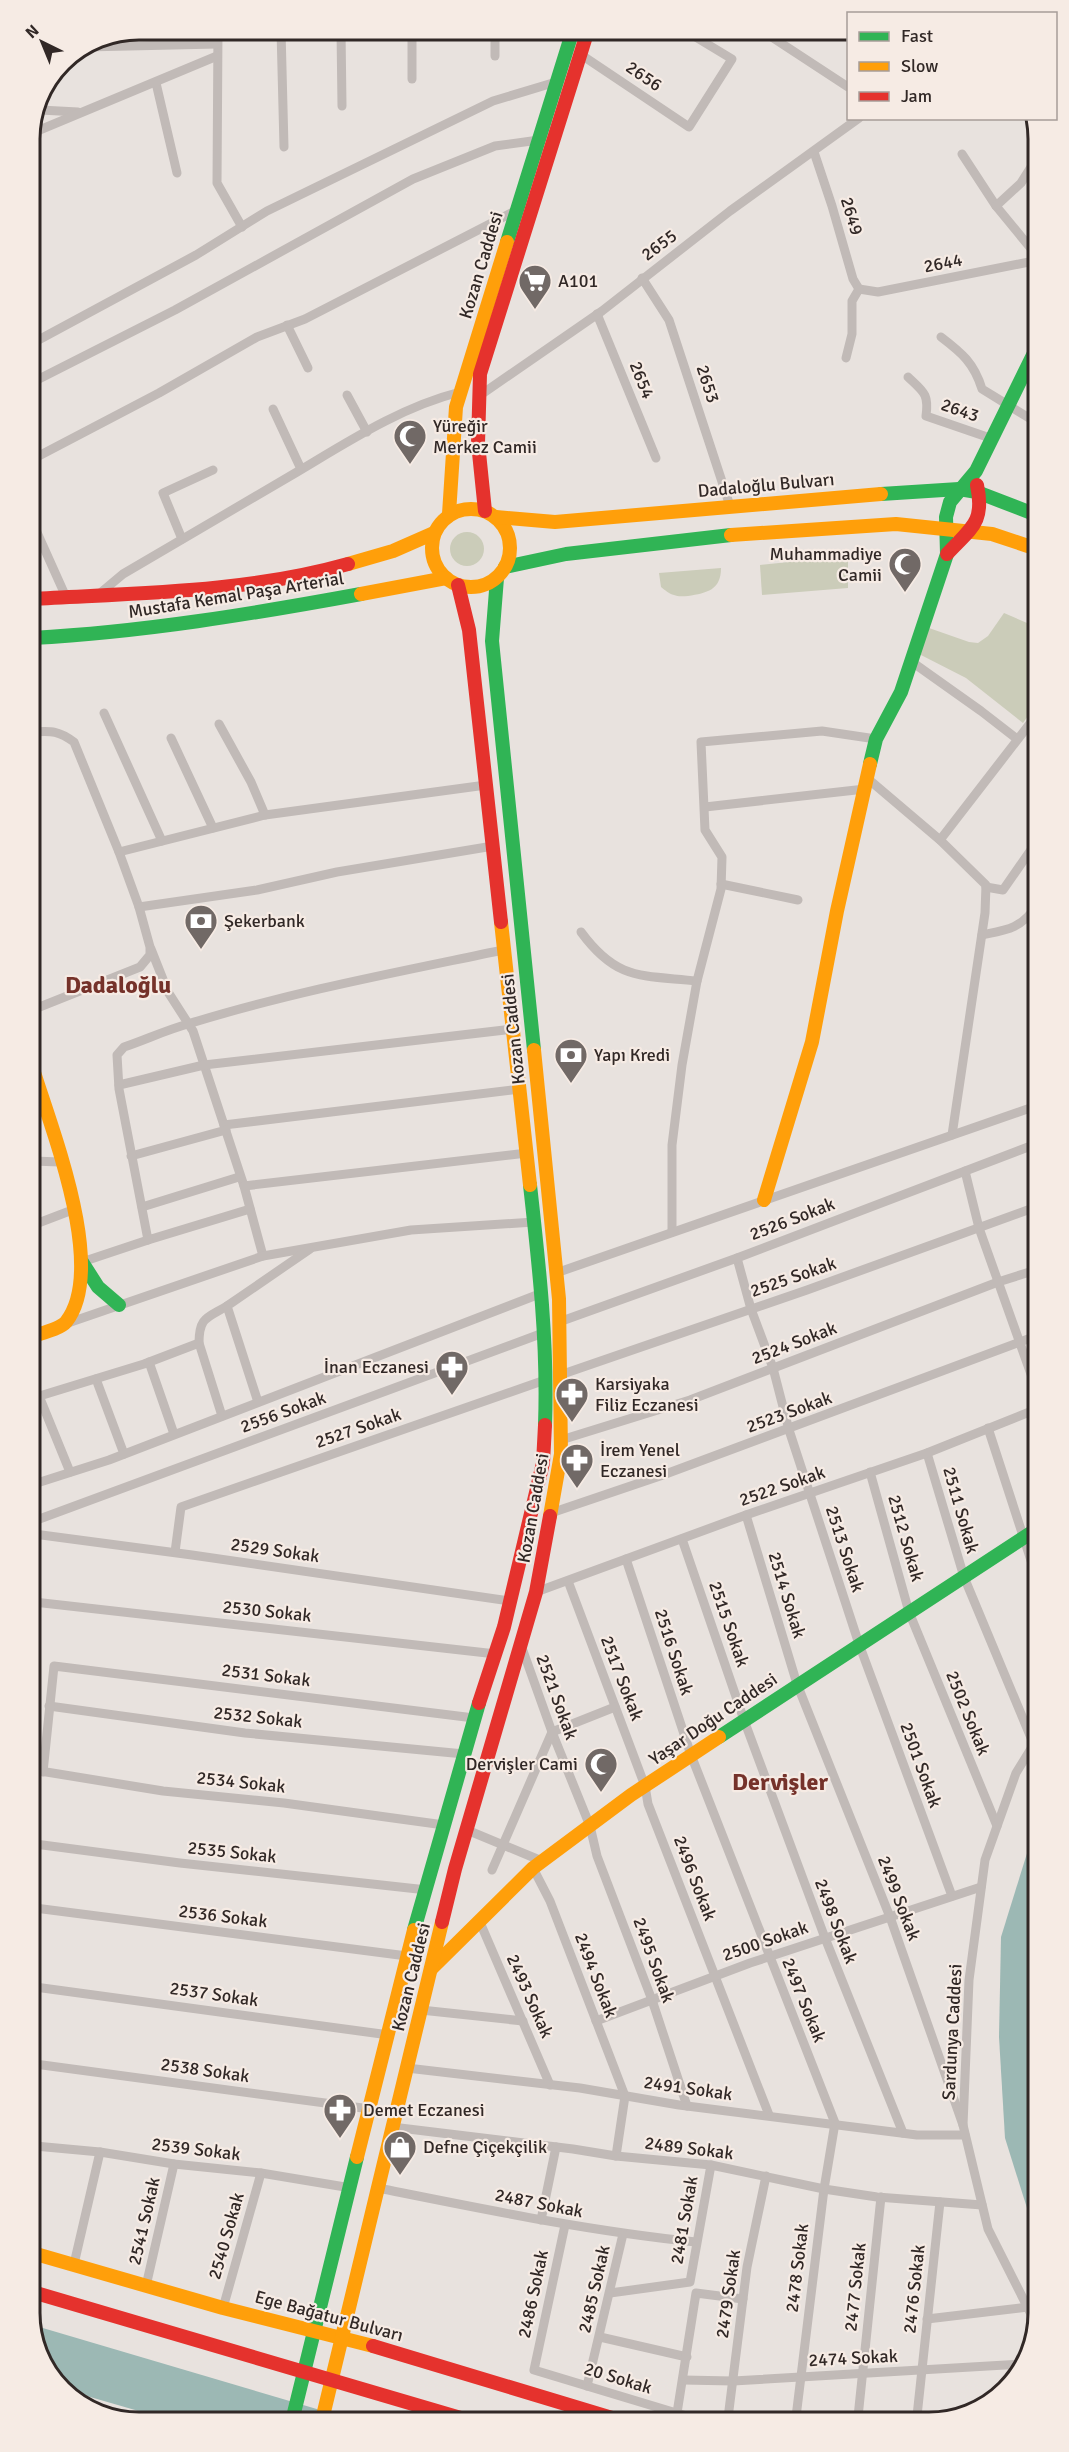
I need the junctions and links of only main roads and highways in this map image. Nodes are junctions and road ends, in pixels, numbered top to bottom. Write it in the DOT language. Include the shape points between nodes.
graph roads {
  1 [pos="570,41"];
  2 [pos="584,41"];
  3 [pos="1028,366"];
  4 [pos="976,471"];
  5 [pos="959,489"];
  6 [pos="977,492"];
  7 [pos="1028,512"];
  8 [pos="449,514"];
  9 [pos="491,514"];
  10 [pos="945,529"];
  11 [pos="967,532"];
  12 [pos="434,533"];
  13 [pos="1028,546"];
  14 [pos="947,554"];
  15 [pos="501,572"];
  16 [pos="452,582"];
  17 [pos="41,598"];
  18 [pos="41,638"];
  19 [pos="41,1099"];
  20 [pos="764,1200"];
  21 [pos="82,1262"];
  22 [pos="119,1305"];
  23 [pos="40,1333"];
  24 [pos="1028,1535"];
  25 [pos="435,1953"];
  26 [pos="408,1955"];
  27 [pos="431,1969"];
  28 [pos="40,2255"];
  29 [pos="40,2294"];
  30 [pos="315,2328"];
  31 [pos="342,2336"];
  32 [pos="306,2371"];
  33 [pos="332,2381"];
  34 [pos="295,2411"];
  35 [pos="324,2411"];
  36 [pos="435,2411"];
  37 [pos="591,2412"];
  1 -- 8 [label="main road, Kozan Caddesi" via="456,407"];
  2 -- 9 [label="main road, Kozan Caddesi" via="480,374 480,470"];
  3 -- 4 [label="main road"];
  4 -- 5 [label="main road"];
  4 -- 6 [label="main road"];
  5 -- 6 [label="main road, Dadaloğlu Bulvarı"];
  5 -- 9 [label="main road, Dadaloğlu Bulvarı" via="555,522"];
  5 -- 10 [label="main road" via="950,502"];
  6 -- 7 [label="main road, Dadaloğlu Bulvarı"];
  6 -- 11 [label="main road" via="981,504 977,521"];
  8 -- 9 [label="main road" via="473,508"];
  8 -- 12 [label="main road"];
  9 -- 15 [label="main road" via="505,527 510,540 510,554"];
  10 -- 11 [label="main road"];
  10 -- 14 [label="main road"];
  10 -- 15 [label="main road" via="896,524 741,534 566,554"];
  11 -- 13 [label="main road" via="992,534"];
  11 -- 14 [label="main road"];
  12 -- 16 [label="main road" via="432,558 437,569"];
  12 -- 17 [label="main road, Mustafa Kemal Paşa Arterial" via="380,555 318,572 206,587"];
  14 -- 20 [label="main road" via="901,692 876,739 812,1042"];
  15 -- 16 [label="main road" via="485,585 471,587"];
  15 -- 25 [label="main road, Kozan Caddesi" via="492,641 556,1273 561,1454 537,1592"];
  16 -- 18 [label="main road, Mustafa Kemal Paşa Arterial" via="250,614"];
  16 -- 26 [label="main road, Kozan Caddesi" via="469,630 542,1293 543,1463 496,1654 474,1718"];
  19 -- 21 [label="main road" via="75,1209"];
  21 -- 22 [label="main road" via="98,1287"];
  21 -- 23 [label="main road" via="78,1302 65,1324"];
  24 -- 27 [label="main road, Yaşar Doğu Caddesi" via="645,1786 538,1865"];
  25 -- 26 [label="main road" via="428,1946"];
  25 -- 27 [label="main road, Kozan Caddesi"];
  26 -- 27 [label="main road" via="417,1971"];
  26 -- 30 [label="main road, Kozan Caddesi"];
  27 -- 31 [label="main road, Kozan Caddesi"];
  28 -- 30 [label="main road, Ege Bağatur Bulvarı" via="223,2308"];
  29 -- 32 [label="main road"];
  30 -- 31 [label="main road, Ege Bağatur Bulvarı"];
  30 -- 32 [label="main road, Kozan Caddesi"];
  31 -- 33 [label="main road, Kozan Caddesi"];
  31 -- 37 [label="main road, Ege Bağatur Bulvarı"];
  32 -- 33 [label="main road"];
  32 -- 34 [label="main road, Kozan Caddesi"];
  33 -- 35 [label="main road, Kozan Caddesi"];
  33 -- 36 [label="main road"];
}
